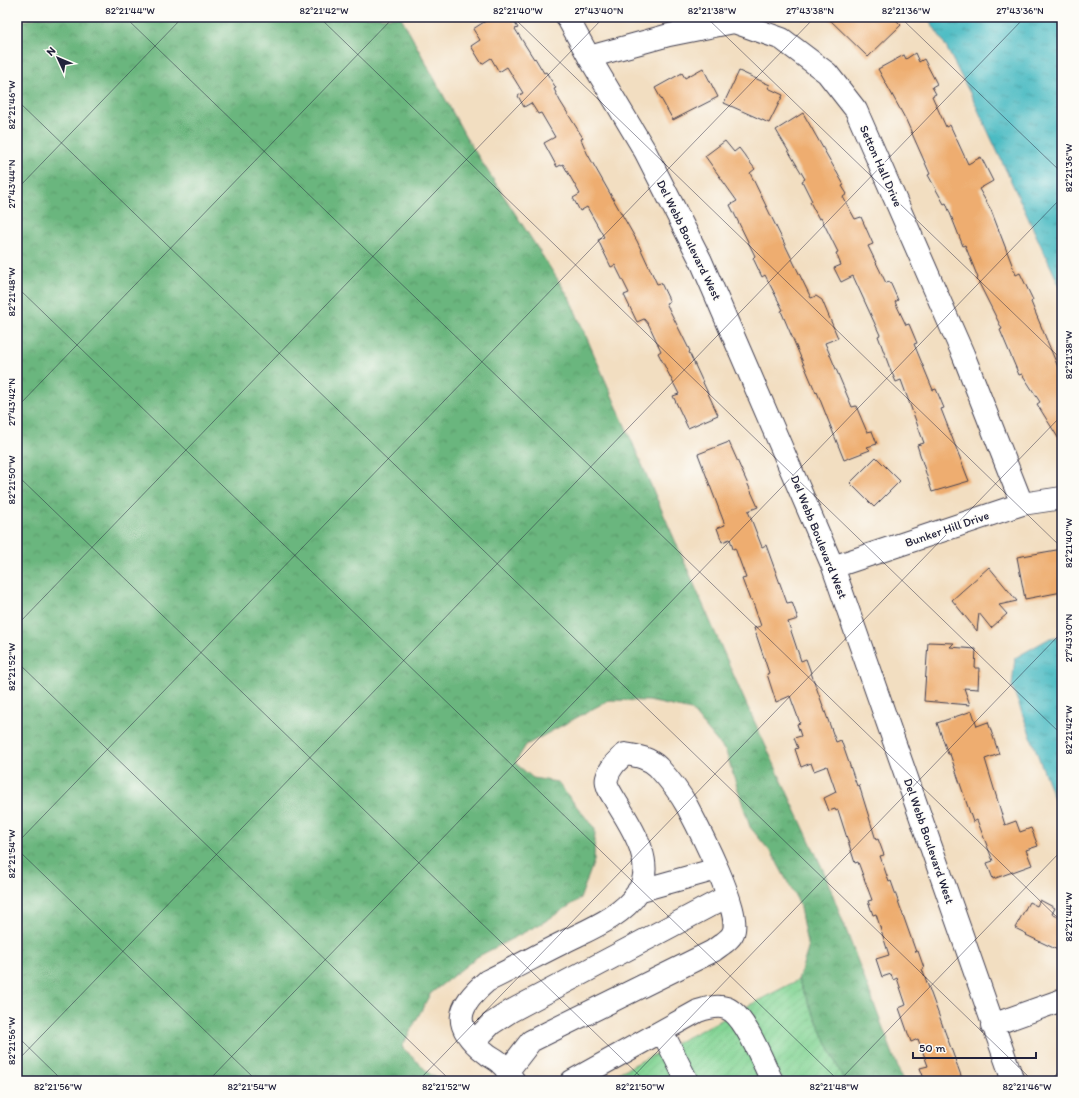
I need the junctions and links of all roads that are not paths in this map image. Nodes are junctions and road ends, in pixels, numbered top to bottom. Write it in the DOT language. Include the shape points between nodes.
graph roads {
  1 [pos="567,17"];
  2 [pos="589,57"];
  3 [pos="1062,498"];
  4 [pos="1022,504"];
  5 [pos="833,567"];
  6 [pos="717,869"];
  7 [pos="638,891"];
  8 [pos="728,896"];
  9 [pos="1062,1000"];
  10 [pos="992,1025"];
  11 [pos="662,1031"];
  12 [pos="474,1042"];
  13 [pos="599,1074"];
  14 [pos="511,1076"];
  15 [pos="572,1081"];
  16 [pos="687,1081"];
  17 [pos="772,1081"];
  18 [pos="1014,1081"];
  1 -- 2 [label="street, Del Webb Boulevard West"];
  2 -- 4 [label="street, Setton Hall Drive" via="669,34 734,22 782,39 826,73 856,110 963,354"];
  2 -- 5 [label="street, Del Webb Boulevard West" via="646,151 702,261"];
  3 -- 4 [label="street, Bunker Hill Drive"];
  4 -- 5 [label="street, Bunker Hill Drive"];
  5 -- 10 [label="street, Del Webb Boulevard West"];
  6 -- 7 [label="street"];
  6 -- 7 [label="street" via="687,805 658,767 647,758 625,754 612,765 606,779 643,854 644,873"];
  6 -- 8 [label="street"];
  7 -- 12 [label="street" via="626,906 604,921 487,981 472,995 460,1020 465,1033"];
  8 -- 12 [label="street" via="511,1011 491,1024"];
  8 -- 14 [label="street" via="735,922 733,933 726,941 713,950 531,1041"];
  9 -- 10 [label="street"];
  10 -- 18 [label="street, Del Webb Boulevard West"];
  11 -- 13 [label="street"];
  11 -- 16 [label="street"];
  11 -- 17 [label="street" via="708,1008 726,1008 739,1018 748,1032"];
  12 -- 14 [label="street" via="501,1064"];
  13 -- 15 [label="street"];
}
